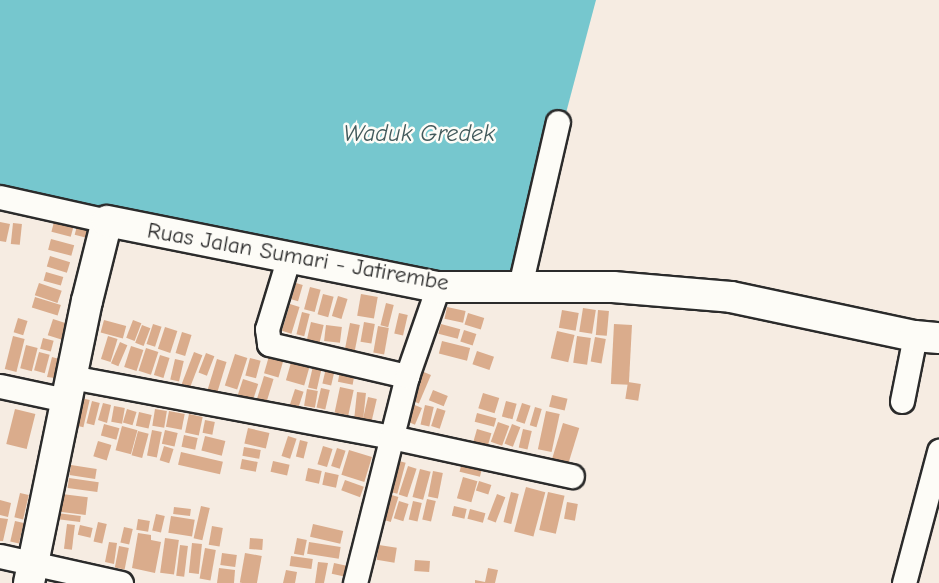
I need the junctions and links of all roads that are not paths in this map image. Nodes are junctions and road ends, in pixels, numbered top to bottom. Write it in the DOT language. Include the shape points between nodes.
graph roads {
  1 [pos="558,122"];
  2 [pos="0,197"];
  3 [pos="107,221"];
  4 [pos="288,260"];
  5 [pos="520,286"];
  6 [pos="438,287"];
  7 [pos="927,337"];
  8 [pos="407,376"];
  9 [pos="0,386"];
  10 [pos="69,389"];
  11 [pos="902,401"];
  12 [pos="391,437"];
  13 [pos="939,451"];
  14 [pos="572,476"];
  15 [pos="0,556"];
  16 [pos="32,573"];
  17 [pos="121,583"];
  18 [pos="355,583"];
  19 [pos="904,583"];
  1 -- 5 [label="street"];
  2 -- 3 [label="street"];
  3 -- 4 [label="main road, Ruas Jalan Sumari - Jatirembe"];
  3 -- 10 [label="main road"];
  4 -- 6 [label="main road, Ruas Jalan Sumari - Jatirembe"];
  4 -- 8 [label="street" via="267,329 269,344"];
  5 -- 6 [label="main road, Ruas Jalan Sumari - Jatirembe"];
  5 -- 7 [label="main road, Ruas Jalan Sumari - Jatirembe" via="613,287 731,297"];
  6 -- 8 [label="street"];
  7 -- 11 [label="street"];
  8 -- 12 [label="street"];
  9 -- 10 [label="street"];
  10 -- 12 [label="street"];
  10 -- 16 [label="main road"];
  12 -- 14 [label="street"];
  12 -- 18 [label="street"];
  13 -- 19 [label="street"];
  15 -- 16 [label="street"];
  16 -- 17 [label="street"];
}
